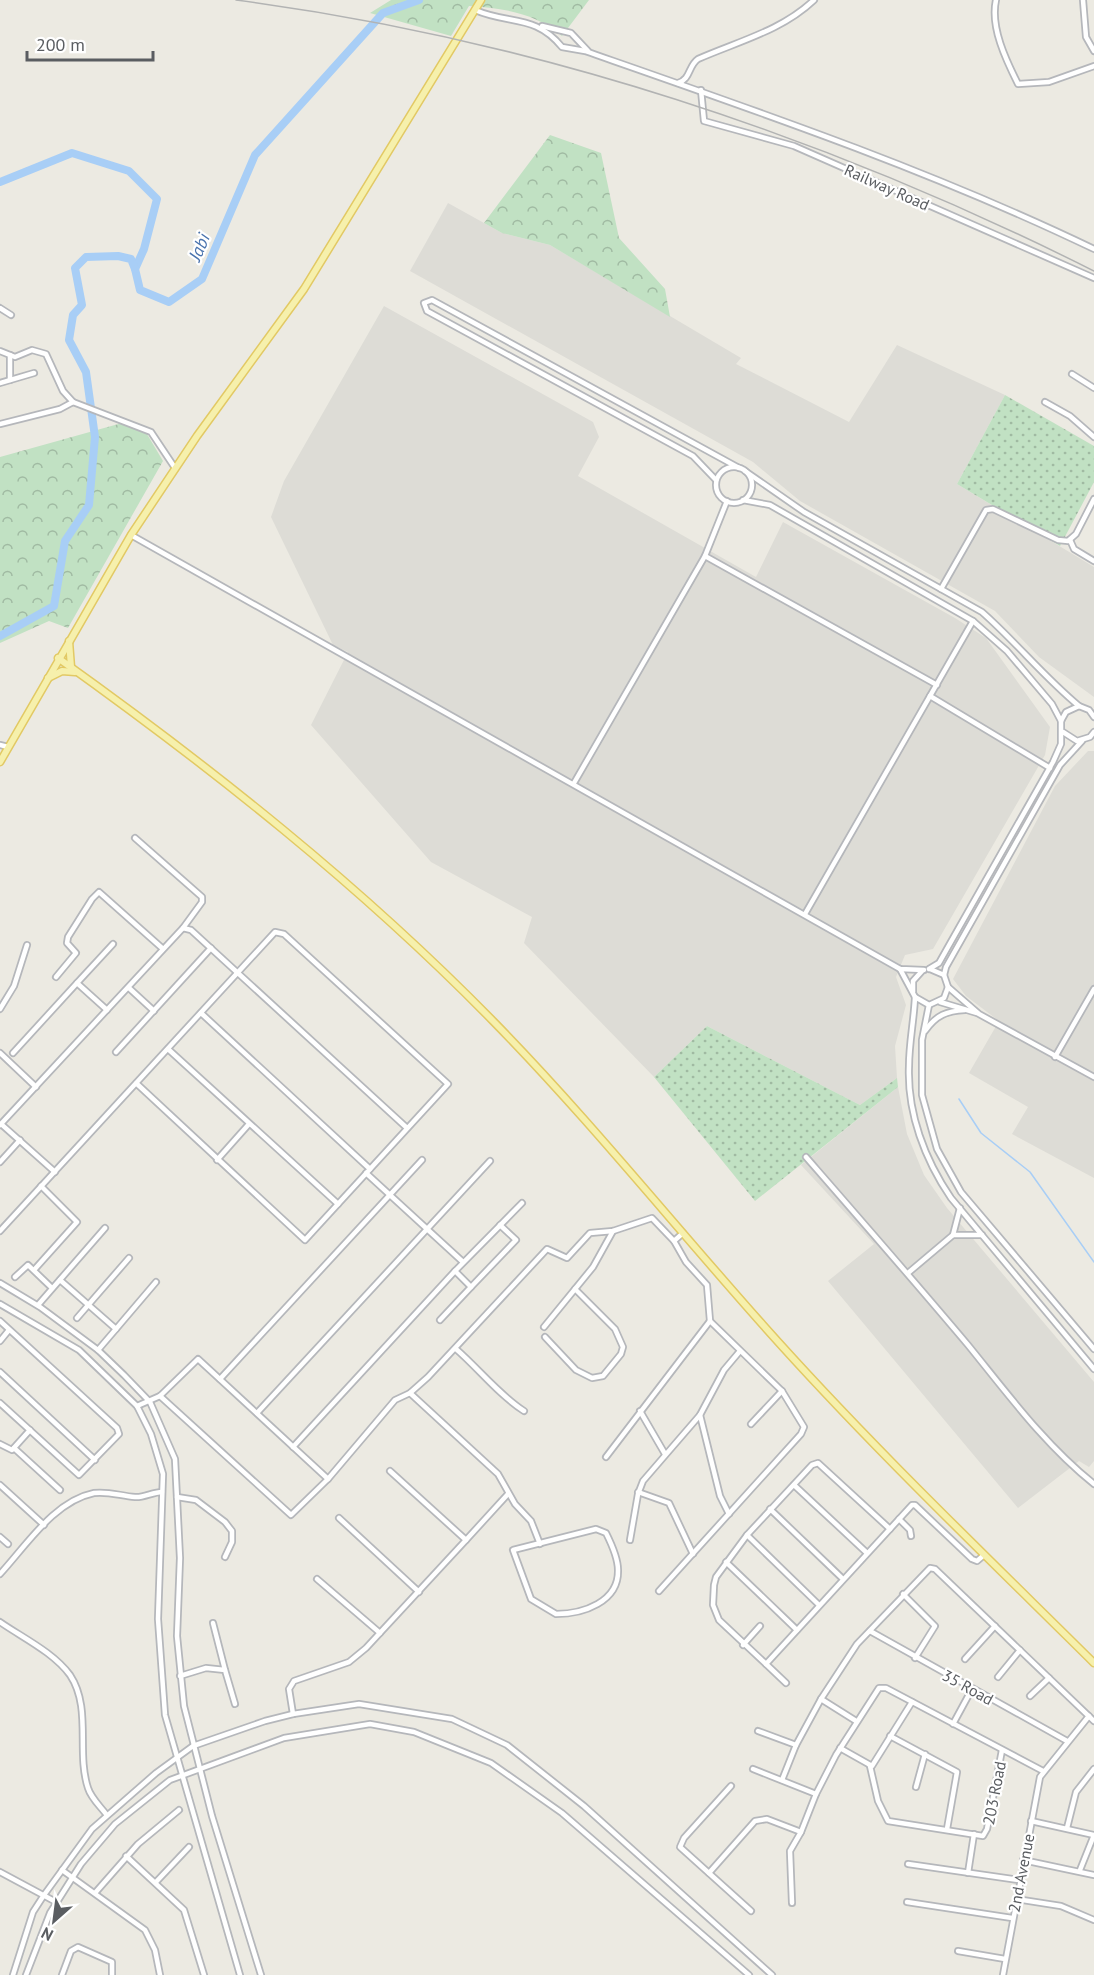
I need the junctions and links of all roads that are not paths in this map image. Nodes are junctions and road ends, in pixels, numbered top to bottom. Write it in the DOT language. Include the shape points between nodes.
graph roads {
  1 [pos="481,0"];
  2 [pos="814,0"];
  3 [pos="996,0"];
  4 [pos="1083,0"];
  5 [pos="475,10"];
  6 [pos="537,25"];
  7 [pos="1094,51"];
  8 [pos="596,55"];
  9 [pos="1094,66"];
  10 [pos="678,83"];
  11 [pos="701,90"];
  12 [pos="1094,249"];
  13 [pos="1094,278"];
  14 [pos="0,308"];
  15 [pos="11,315"];
  16 [pos="0,351"];
  17 [pos="10,355"];
  18 [pos="34,373"];
  19 [pos="1072,374"];
  20 [pos="10,380"];
  21 [pos="0,383"];
  22 [pos="1094,388"];
  23 [pos="1045,402"];
  24 [pos="74,403"];
  25 [pos="0,424"];
  26 [pos="1094,437"];
  27 [pos="175,468"];
  28 [pos="739,468"];
  29 [pos="745,471"];
  30 [pos="716,480"];
  31 [pos="743,500"];
  32 [pos="1094,500"];
  33 [pos="727,501"];
  34 [pos="131,535"];
  35 [pos="1070,540"];
  36 [pos="705,556"];
  37 [pos="1094,561"];
  38 [pos="941,589"];
  39 [pos="973,621"];
  40 [pos="69,639"];
  41 [pos="58,658"];
  42 [pos="74,670"];
  43 [pos="45,681"];
  44 [pos="937,685"];
  45 [pos="930,696"];
  46 [pos="1078,706"];
  47 [pos="1093,714"];
  48 [pos="1061,721"];
  49 [pos="1063,732"];
  50 [pos="1094,732"];
  51 [pos="1092,737"];
  52 [pos="1082,741"];
  53 [pos="0,745"];
  54 [pos="8,747"];
  55 [pos="0,760"];
  56 [pos="1050,768"];
  57 [pos="574,783"];
  58 [pos="135,838"];
  59 [pos="805,914"];
  60 [pos="183,928"];
  61 [pos="112,944"];
  62 [pos="27,945"];
  63 [pos="162,948"];
  64 [pos="210,948"];
  65 [pos="900,969"];
  66 [pos="926,969"];
  67 [pos="237,974"];
  68 [pos="944,975"];
  69 [pos="56,977"];
  70 [pos="77,983"];
  71 [pos="948,987"];
  72 [pos="129,988"];
  73 [pos="1094,989"];
  74 [pos="914,994"];
  75 [pos="940,1002"];
  76 [pos="929,1005"];
  77 [pos="0,1010"];
  78 [pos="107,1010"];
  79 [pos="965,1010"];
  80 [pos="154,1011"];
  81 [pos="201,1013"];
  82 [pos="979,1014"];
  83 [pos="923,1033"];
  84 [pos="168,1049"];
  85 [pos="116,1052"];
  86 [pos="0,1053"];
  87 [pos="13,1053"];
  88 [pos="1055,1057"];
  89 [pos="1094,1077"];
  90 [pos="136,1083"];
  91 [pos="36,1086"];
  92 [pos="1,1124"];
  93 [pos="249,1124"];
  94 [pos="407,1128"];
  95 [pos="20,1140"];
  96 [pos="806,1157"];
  97 [pos="217,1160"];
  98 [pos="422,1160"];
  99 [pos="490,1161"];
  100 [pos="0,1162"];
  101 [pos="368,1171"];
  102 [pos="54,1172"];
  103 [pos="41,1186"];
  104 [pos="390,1195"];
  105 [pos="522,1203"];
  106 [pos="338,1204"];
  107 [pos="960,1208"];
  108 [pos="500,1225"];
  109 [pos="105,1228"];
  110 [pos="427,1229"];
  111 [pos="0,1231"];
  112 [pos="613,1231"];
  113 [pos="683,1233"];
  114 [pos="953,1235"];
  115 [pos="982,1235"];
  116 [pos="674,1241"];
  117 [pos="129,1258"];
  118 [pos="463,1262"];
  119 [pos="34,1270"];
  120 [pos="455,1271"];
  121 [pos="908,1273"];
  122 [pos="15,1277"];
  123 [pos="60,1280"];
  124 [pos="156,1282"];
  125 [pos="0,1283"];
  126 [pos="471,1287"];
  127 [pos="52,1288"];
  128 [pos="575,1289"];
  129 [pos="0,1304"];
  130 [pos="38,1305"];
  131 [pos="88,1305"];
  132 [pos="77,1318"];
  133 [pos="441,1320"];
  134 [pos="710,1321"];
  135 [pos="0,1322"];
  136 [pos="544,1327"];
  137 [pos="116,1329"];
  138 [pos="9,1330"];
  139 [pos="544,1338"];
  140 [pos="0,1341"];
  141 [pos="456,1349"];
  142 [pos="1094,1349"];
  143 [pos="98,1350"];
  144 [pos="740,1351"];
  145 [pos="1094,1369"];
  146 [pos="0,1372"];
  147 [pos="219,1379"];
  148 [pos="782,1391"];
  149 [pos="410,1394"];
  150 [pos="160,1396"];
  151 [pos="150,1402"];
  152 [pos="0,1403"];
  153 [pos="137,1406"];
  154 [pos="640,1410"];
  155 [pos="524,1411"];
  156 [pos="257,1413"];
  157 [pos="700,1414"];
  158 [pos="751,1424"];
  159 [pos="30,1431"];
  160 [pos="0,1444"];
  161 [pos="293,1447"];
  162 [pos="14,1448"];
  163 [pos="665,1454"];
  164 [pos="606,1457"];
  165 [pos="95,1460"];
  166 [pos="390,1471"];
  167 [pos="328,1479"];
  168 [pos="1094,1484"];
  169 [pos="0,1485"];
  170 [pos="794,1485"];
  171 [pos="60,1490"];
  172 [pos="162,1492"];
  173 [pos="638,1492"];
  174 [pos="508,1494"];
  175 [pos="177,1497"];
  176 [pos="770,1509"];
  177 [pos="729,1514"];
  178 [pos="339,1518"];
  179 [pos="899,1519"];
  180 [pos="45,1525"];
  181 [pos="890,1529"];
  182 [pos="747,1535"];
  183 [pos="911,1536"];
  184 [pos="0,1537"];
  185 [pos="466,1540"];
  186 [pos="630,1540"];
  187 [pos="8,1544"];
  188 [pos="540,1544"];
  189 [pos="867,1553"];
  190 [pos="693,1554"];
  191 [pos="984,1555"];
  192 [pos="225,1557"];
  193 [pos="726,1562"];
  194 [pos="0,1573"];
  195 [pos="317,1579"];
  196 [pos="843,1579"];
  197 [pos="659,1591"];
  198 [pos="419,1592"];
  199 [pos="903,1594"];
  200 [pos="819,1605"];
  201 [pos="0,1622"];
  202 [pos="213,1623"];
  203 [pos="760,1626"];
  204 [pos="995,1626"];
  205 [pos="797,1630"];
  206 [pos="870,1630"];
  207 [pos="380,1633"];
  208 [pos="743,1645"];
  209 [pos="1020,1650"];
  210 [pos="915,1658"];
  211 [pos="965,1659"];
  212 [pos="1094,1663"];
  213 [pos="766,1664"];
  214 [pos="225,1670"];
  215 [pos="180,1677"];
  216 [pos="998,1677"];
  217 [pos="1049,1678"];
  218 [pos="786,1683"];
  219 [pos="972,1689"];
  220 [pos="1030,1696"];
  221 [pos="821,1699"];
  222 [pos="912,1702"];
  223 [pos="235,1704"];
  224 [pos="293,1714"];
  225 [pos="1089,1716"];
  226 [pos="856,1721"];
  227 [pos="1094,1721"];
  228 [pos="953,1724"];
  229 [pos="758,1731"];
  230 [pos="890,1736"];
  231 [pos="1067,1741"];
  232 [pos="796,1745"];
  233 [pos="193,1746"];
  234 [pos="840,1748"];
  235 [pos="1002,1750"];
  236 [pos="925,1754"];
  237 [pos="177,1760"];
  238 [pos="870,1766"];
  239 [pos="199,1768"];
  240 [pos="753,1769"];
  241 [pos="1094,1769"];
  242 [pos="1042,1772"];
  243 [pos="182,1776"];
  244 [pos="782,1780"];
  245 [pos="731,1786"];
  246 [pos="916,1787"];
  247 [pos="816,1794"];
  248 [pos="179,1810"];
  249 [pos="106,1814"];
  250 [pos="1030,1821"];
  251 [pos="1067,1828"];
  252 [pos="948,1829"];
  253 [pos="801,1832"];
  254 [pos="974,1834"];
  255 [pos="189,1847"];
  256 [pos="126,1856"];
  257 [pos="1023,1860"];
  258 [pos="908,1864"];
  259 [pos="62,1870"];
  260 [pos="1080,1870"];
  261 [pos="0,1872"];
  262 [pos="709,1873"];
  263 [pos="968,1873"];
  264 [pos="1094,1875"];
  265 [pos="72,1877"];
  266 [pos="1019,1880"];
  267 [pos="156,1882"];
  268 [pos="95,1893"];
  269 [pos="44,1895"];
  270 [pos="1016,1899"];
  271 [pos="56,1902"];
  272 [pos="907,1902"];
  273 [pos="792,1904"];
  274 [pos="751,1911"];
  275 [pos="1012,1918"];
  276 [pos="1094,1920"];
  277 [pos="958,1951"];
  278 [pos="1005,1959"];
  279 [pos="14,1975"];
  280 [pos="26,1975"];
  281 [pos="63,1975"];
  282 [pos="112,1975"];
  283 [pos="160,1975"];
  284 [pos="204,1975"];
  285 [pos="240,1975"];
  286 [pos="261,1975"];
  287 [pos="749,1975"];
  288 [pos="772,1975"];
  289 [pos="1003,1975"];
  1 -- 5 [label="main road"];
  2 -- 10 [label="street" via="789,20 698,59 686,79"];
  3 -- 9 [label="street" via="993,13 1018,84 1049,82"];
  4 -- 7 [label="street" via="1086,37"];
  5 -- 6 [label="street, Railway Road"];
  5 -- 27 [label="main road" via="304,289"];
  6 -- 8 [label="street, Railway Road" via="562,47"];
  6 -- 8 [label="street" via="571,33"];
  8 -- 10 [label="street, Railway Road"];
  10 -- 11 [label="street, Railway Road"];
  11 -- 12 [label="street, Railway Road" via="967,190"];
  11 -- 13 [label="street, Railway Road" via="704,121 794,146"];
  14 -- 15 [label="street"];
  16 -- 17 [label="street"];
  17 -- 20 [label="street"];
  17 -- 24 [label="street" via="15,357 32,350 46,354 63,391"];
  18 -- 20 [label="street"];
  19 -- 22 [label="street"];
  20 -- 21 [label="street"];
  23 -- 26 [label="street" via="1070,416"];
  24 -- 25 [label="street"];
  24 -- 27 [label="street" via="151,432"];
  27 -- 34 [label="main road"];
  28 -- 29 [label="street"];
  28 -- 30 [label="street" via="722,471"];
  28 -- 30 [label="street" via="433,300 424,303 427,310 693,456"];
  29 -- 31 [label="street" via="751,489"];
  29 -- 38 [label="street" via="804,512"];
  30 -- 33 [label="street" via="717,490"];
  31 -- 33 [label="street"];
  31 -- 39 [label="street" via="770,504"];
  32 -- 35 [label="street"];
  33 -- 36 [label="street"];
  34 -- 40 [label="main road"];
  34 -- 57 [label="street"];
  35 -- 37 [label="street" via="1074,549"];
  35 -- 38 [label="street" via="1058,540 989,509"];
  36 -- 44 [label="street"];
  36 -- 57 [label="street"];
  38 -- 46 [label="street" via="982,612 1046,679"];
  39 -- 44 [label="street"];
  39 -- 48 [label="street" via="1006,651 1052,704"];
  40 -- 41 [label="main road"];
  40 -- 42 [label="main road"];
  41 -- 42 [label="main road"];
  41 -- 43 [label="main road"];
  42 -- 43 [label="main road" via="62,671"];
  42 -- 113 [label="main road" via="242,795 427,956 568,1101"];
  43 -- 54 [label="main road"];
  44 -- 45 [label="street"];
  45 -- 56 [label="street"];
  45 -- 59 [label="street"];
  46 -- 47 [label="street"];
  46 -- 48 [label="street" via="1066,712"];
  48 -- 49 [label="street"];
  49 -- 52 [label="street" via="1071,740"];
  49 -- 56 [label="street"];
  50 -- 51 [label="street"];
  51 -- 52 [label="street"];
  52 -- 68 [label="street" via="1060,765"];
  53 -- 54 [label="street"];
  54 -- 55 [label="main road"];
  56 -- 66 [label="street" via="939,963"];
  57 -- 59 [label="street"];
  58 -- 60 [label="street" via="202,897"];
  59 -- 65 [label="street"];
  60 -- 63 [label="street"];
  60 -- 64 [label="street" via="191,930"];
  61 -- 70 [label="street"];
  62 -- 77 [label="street" via="14,986"];
  63 -- 69 [label="street" via="99,892 67,940 75,955"];
  63 -- 72 [label="street"];
  64 -- 67 [label="street"];
  64 -- 80 [label="street"];
  65 -- 66 [label="street"];
  65 -- 74 [label="street"];
  66 -- 68 [label="street"];
  66 -- 74 [label="street" via="915,976"];
  67 -- 81 [label="street"];
  67 -- 94 [label="street"];
  67 -- 94 [label="street" via="274,932 293,942 448,1084"];
  68 -- 71 [label="street"];
  70 -- 78 [label="street"];
  70 -- 87 [label="street"];
  71 -- 75 [label="street"];
  71 -- 82 [label="street"];
  72 -- 78 [label="street"];
  72 -- 80 [label="street"];
  73 -- 88 [label="street"];
  74 -- 76 [label="street"];
  74 -- 107 [label="street" via="908,1068 915,1119 936,1176"];
  75 -- 76 [label="street"];
  75 -- 79 [label="street"];
  76 -- 83 [label="street"];
  78 -- 91 [label="street"];
  79 -- 82 [label="street"];
  79 -- 83 [label="street" via="938,1016"];
  80 -- 85 [label="street"];
  81 -- 84 [label="street"];
  81 -- 101 [label="street"];
  82 -- 88 [label="street"];
  83 -- 142 [label="street" via="922,1095 937,1149 948,1171 1007,1248"];
  84 -- 90 [label="street"];
  84 -- 93 [label="street"];
  86 -- 91 [label="street"];
  88 -- 89 [label="street"];
  90 -- 97 [label="street"];
  90 -- 102 [label="street"];
  91 -- 92 [label="street"];
  92 -- 95 [label="street"];
  93 -- 97 [label="street"];
  93 -- 106 [label="street"];
  94 -- 101 [label="street"];
  95 -- 100 [label="street"];
  95 -- 102 [label="street"];
  96 -- 121 [label="street"];
  97 -- 106 [label="street" via="305,1240"];
  98 -- 104 [label="street"];
  99 -- 110 [label="street"];
  101 -- 104 [label="street"];
  101 -- 106 [label="street"];
  102 -- 103 [label="street"];
  103 -- 111 [label="street"];
  103 -- 119 [label="street" via="77,1222"];
  104 -- 110 [label="street"];
  104 -- 147 [label="street"];
  105 -- 108 [label="street"];
  107 -- 114 [label="street"];
  107 -- 115 [label="street"];
  108 -- 118 [label="street"];
  108 -- 126 [label="street" via="516,1240"];
  109 -- 123 [label="street"];
  110 -- 118 [label="street"];
  110 -- 156 [label="street"];
  112 -- 116 [label="street" via="652,1218"];
  112 -- 128 [label="street" via="599,1258"];
  112 -- 141 [label="street" via="590,1233 567,1258 547,1249"];
  113 -- 116 [label="street"];
  113 -- 191 [label="main road" via="864,1435"];
  114 -- 115 [label="street"];
  114 -- 121 [label="street"];
  115 -- 145 [label="street"];
  116 -- 134 [label="street" via="707,1285"];
  117 -- 131 [label="street"];
  118 -- 120 [label="street"];
  119 -- 122 [label="street" via="25,1265"];
  119 -- 127 [label="street"];
  120 -- 126 [label="street"];
  120 -- 161 [label="street"];
  121 -- 168 [label="street" via="1035,1426"];
  123 -- 127 [label="street"];
  123 -- 131 [label="street"];
  124 -- 137 [label="street"];
  125 -- 130 [label="street"];
  126 -- 133 [label="street"];
  127 -- 130 [label="street"];
  128 -- 136 [label="street"];
  128 -- 139 [label="street" via="615,1329 623,1347 621,1354 603,1376 592,1378 576,1370"];
  129 -- 153 [label="street" via="79,1350"];
  130 -- 143 [label="street"];
  131 -- 132 [label="street"];
  131 -- 137 [label="street"];
  134 -- 144 [label="street"];
  134 -- 154 [label="street"];
  135 -- 138 [label="street"];
  137 -- 143 [label="street"];
  138 -- 140 [label="street"];
  138 -- 165 [label="street" via="117,1428 118,1436"];
  141 -- 149 [label="street"];
  141 -- 155 [label="street"];
  143 -- 151 [label="street"];
  144 -- 148 [label="street"];
  144 -- 157 [label="street" via="724,1370"];
  146 -- 165 [label="street"];
  147 -- 150 [label="street" via="198,1359"];
  147 -- 156 [label="street"];
  148 -- 158 [label="street"];
  148 -- 177 [label="street" via="803,1423 803,1431"];
  149 -- 167 [label="street" via="395,1400"];
  149 -- 174 [label="street" via="498,1474"];
  150 -- 151 [label="street"];
  150 -- 167 [label="street" via="291,1515"];
  151 -- 153 [label="street"];
  151 -- 175 [label="street" via="175,1459"];
  152 -- 159 [label="street"];
  153 -- 172 [label="street" via="151,1434 163,1474"];
  154 -- 163 [label="street"];
  154 -- 164 [label="street"];
  156 -- 161 [label="street"];
  157 -- 163 [label="street"];
  157 -- 177 [label="street" via="720,1496"];
  159 -- 162 [label="street"];
  159 -- 165 [label="street" via="77,1475"];
  160 -- 162 [label="street" via="8,1450"];
  161 -- 167 [label="street"];
  162 -- 171 [label="street"];
  163 -- 173 [label="street"];
  166 -- 185 [label="street"];
  169 -- 180 [label="street"];
  170 -- 176 [label="street"];
  170 -- 181 [label="street" via="818,1463"];
  170 -- 189 [label="street"];
  172 -- 180 [label="street" via="136,1497 111,1493 86,1496 64,1507"];
  172 -- 237 [label="street" via="158,1618 165,1715"];
  173 -- 186 [label="street"];
  173 -- 190 [label="street" via="669,1503"];
  174 -- 185 [label="street"];
  174 -- 188 [label="street" via="531,1521"];
  175 -- 192 [label="street" via="196,1500 225,1522 232,1531"];
  175 -- 215 [label="street"];
  176 -- 182 [label="street"];
  176 -- 196 [label="street"];
  177 -- 190 [label="street"];
  178 -- 198 [label="street"];
  179 -- 181 [label="street"];
  179 -- 183 [label="street"];
  179 -- 191 [label="street" via="915,1505 972,1559 977,1561"];
  180 -- 194 [label="street"];
  181 -- 189 [label="street"];
  182 -- 193 [label="street"];
  182 -- 200 [label="street"];
  184 -- 187 [label="street"];
  185 -- 198 [label="street"];
  188 -- 188 [label="street" via="513,1550 531,1599 549,1613 564,1614 596,1606 612,1591 618,1570 604,1531 596,1529"];
  189 -- 196 [label="street"];
  190 -- 197 [label="street"];
  191 -- 212 [label="main road"];
  193 -- 205 [label="street"];
  193 -- 208 [label="street" via="716,1577 713,1605 718,1620"];
  195 -- 207 [label="street"];
  196 -- 200 [label="street"];
  198 -- 207 [label="street"];
  199 -- 204 [label="street" via="932,1568"];
  199 -- 206 [label="street"];
  199 -- 210 [label="street" via="934,1626"];
  200 -- 205 [label="street"];
  201 -- 249 [label="street" via="51,1656 69,1674 81,1707 88,1789"];
  202 -- 214 [label="street"];
  203 -- 208 [label="street"];
  204 -- 209 [label="street"];
  204 -- 211 [label="street"];
  205 -- 213 [label="street"];
  206 -- 210 [label="street, 35 Road"];
  206 -- 221 [label="street"];
  207 -- 224 [label="street" via="349,1662 294,1681 289,1689"];
  208 -- 213 [label="street"];
  209 -- 216 [label="street"];
  209 -- 217 [label="street"];
  210 -- 219 [label="street, 35 Road"];
  213 -- 218 [label="street"];
  214 -- 215 [label="street" via="206,1668"];
  214 -- 223 [label="street"];
  215 -- 233 [label="street"];
  217 -- 220 [label="street"];
  217 -- 225 [label="street"];
  219 -- 228 [label="street"];
  219 -- 231 [label="street, 35 Road"];
  221 -- 226 [label="street"];
  221 -- 232 [label="street"];
  222 -- 226 [label="street" via="879,1688"];
  222 -- 228 [label="street"];
  222 -- 230 [label="street"];
  224 -- 233 [label="street"];
  224 -- 288 [label="street" via="359,1704 436,1715 507,1745 584,1806"];
  225 -- 227 [label="street"];
  225 -- 231 [label="street, 2nd Avenue"];
  226 -- 234 [label="street"];
  228 -- 235 [label="street"];
  229 -- 232 [label="street"];
  230 -- 236 [label="street"];
  230 -- 238 [label="street"];
  231 -- 242 [label="street, 2nd Avenue"];
  232 -- 244 [label="street"];
  233 -- 237 [label="street"];
  233 -- 239 [label="street"];
  234 -- 238 [label="street"];
  234 -- 247 [label="street"];
  235 -- 242 [label="street"];
  235 -- 254 [label="street, 203 Road" via="986,1835"];
  236 -- 246 [label="street"];
  236 -- 252 [label="street" via="957,1772"];
  237 -- 243 [label="street"];
  237 -- 249 [label="street"];
  238 -- 252 [label="street" via="878,1801 888,1821"];
  239 -- 243 [label="street"];
  239 -- 286 [label="street"];
  239 -- 287 [label="street" via="284,1738 370,1724 414,1732 491,1763 562,1813"];
  240 -- 244 [label="street"];
  241 -- 251 [label="street" via="1076,1792"];
  242 -- 250 [label="street, 2nd Avenue"];
  243 -- 265 [label="street" via="170,1780 115,1824"];
  243 -- 285 [label="street"];
  244 -- 247 [label="street"];
  245 -- 262 [label="street" via="680,1843"];
  247 -- 253 [label="street"];
  248 -- 256 [label="street"];
  249 -- 259 [label="street"];
  250 -- 251 [label="street"];
  250 -- 257 [label="street, 2nd Avenue"];
  251 -- 260 [label="street" via="1094,1835"];
  252 -- 254 [label="street"];
  253 -- 262 [label="street" via="767,1819 755,1821"];
  253 -- 273 [label="street" via="789,1856"];
  254 -- 263 [label="street"];
  255 -- 267 [label="street"];
  256 -- 267 [label="street"];
  256 -- 268 [label="street"];
  257 -- 260 [label="street"];
  257 -- 266 [label="street, 2nd Avenue"];
  258 -- 263 [label="street"];
  259 -- 265 [label="street"];
  259 -- 269 [label="street"];
  260 -- 264 [label="street"];
  261 -- 269 [label="street"];
  262 -- 274 [label="street"];
  263 -- 266 [label="street"];
  265 -- 268 [label="street"];
  265 -- 271 [label="street"];
  266 -- 270 [label="street, 2nd Avenue"];
  267 -- 284 [label="street" via="184,1910"];
  268 -- 283 [label="street" via="145,1930 155,1950"];
  269 -- 271 [label="street"];
  269 -- 279 [label="street" via="33,1912"];
  270 -- 275 [label="street, 2nd Avenue"];
  270 -- 276 [label="street" via="1061,1905"];
  271 -- 280 [label="street"];
  272 -- 275 [label="street"];
  275 -- 278 [label="street, 2nd Avenue"];
  277 -- 278 [label="street"];
  278 -- 289 [label="street, 2nd Avenue"];
  281 -- 282 [label="street" via="71,1951 78,1947 112,1962"];
}
